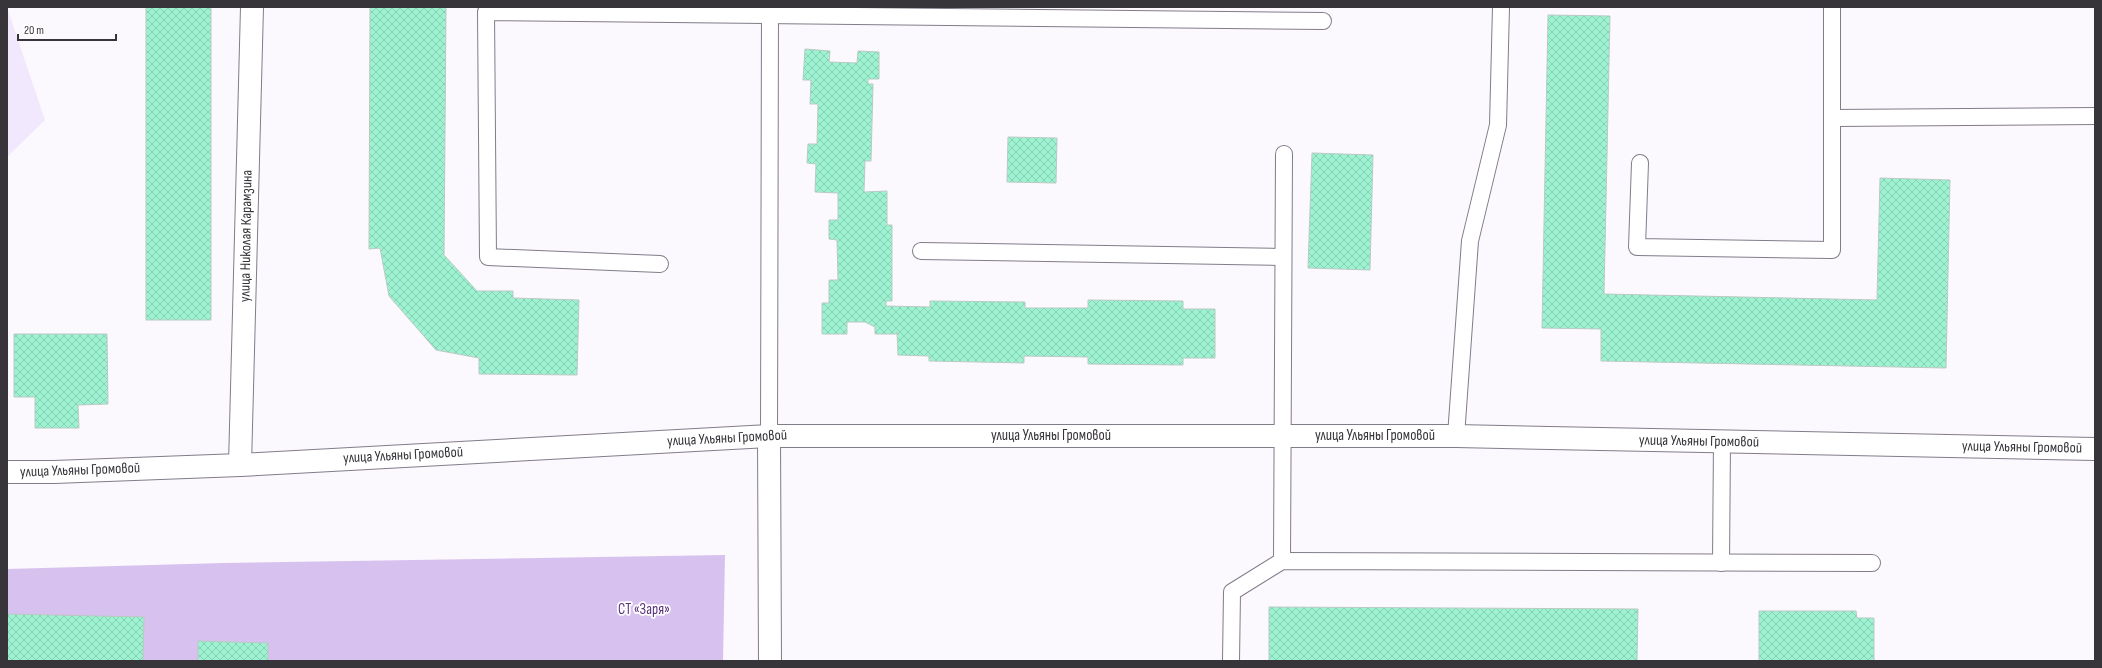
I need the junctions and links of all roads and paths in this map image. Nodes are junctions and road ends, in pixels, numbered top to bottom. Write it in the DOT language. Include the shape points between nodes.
graph roads {
  1 [pos="252,7"];
  2 [pos="1501,7"];
  3 [pos="1832,7"];
  4 [pos="486,9"];
  5 [pos="609,10"];
  6 [pos="770,11"];
  7 [pos="1323,21"];
  8 [pos="2095,116"];
  9 [pos="1832,118"];
  10 [pos="1284,154"];
  11 [pos="1640,163"];
  12 [pos="921,251"];
  13 [pos="1283,257"];
  14 [pos="660,264"];
  15 [pos="1282,434"];
  16 [pos="769,436"];
  17 [pos="1456,436"];
  18 [pos="1722,441"];
  19 [pos="2095,449"];
  20 [pos="240,465"];
  21 [pos="7,472"];
  22 [pos="1282,561"];
  23 [pos="1722,563"];
  24 [pos="1872,564"];
  25 [pos="770,661"];
  26 [pos="1231,661"];
  1 -- 20 [label="main road, улица Николая Карамзина"];
  2 -- 17 [label="lane" via="1498,125 1470,240"];
  3 -- 9 [label="lane"];
  4 -- 5 [label="lane"];
  4 -- 14 [label="lane" via="488,257"];
  5 -- 6 [label="lane"];
  6 -- 7 [label="lane"];
  6 -- 16 [label="lane"];
  8 -- 9 [label="lane"];
  9 -- 11 [label="lane" via="1832,250 1637,247"];
  10 -- 13 [label="lane"];
  12 -- 13 [label="lane"];
  13 -- 15 [label="lane"];
  15 -- 16 [label="main road, улица Ульяны Громовой"];
  15 -- 17 [label="main road, улица Ульяны Громовой"];
  15 -- 22 [label="lane"];
  16 -- 20 [label="main road, улица Ульяны Громовой"];
  16 -- 25 [label="main road"];
  17 -- 18 [label="main road, улица Ульяны Громовой"];
  18 -- 19 [label="main road, улица Ульяны Громовой"];
  18 -- 23 [label="lane"];
  20 -- 21 [label="main road, улица Ульяны Громовой"];
  22 -- 23 [label="lane"];
  22 -- 26 [label="lane" via="1232,592"];
  23 -- 24 [label="lane"];
}
